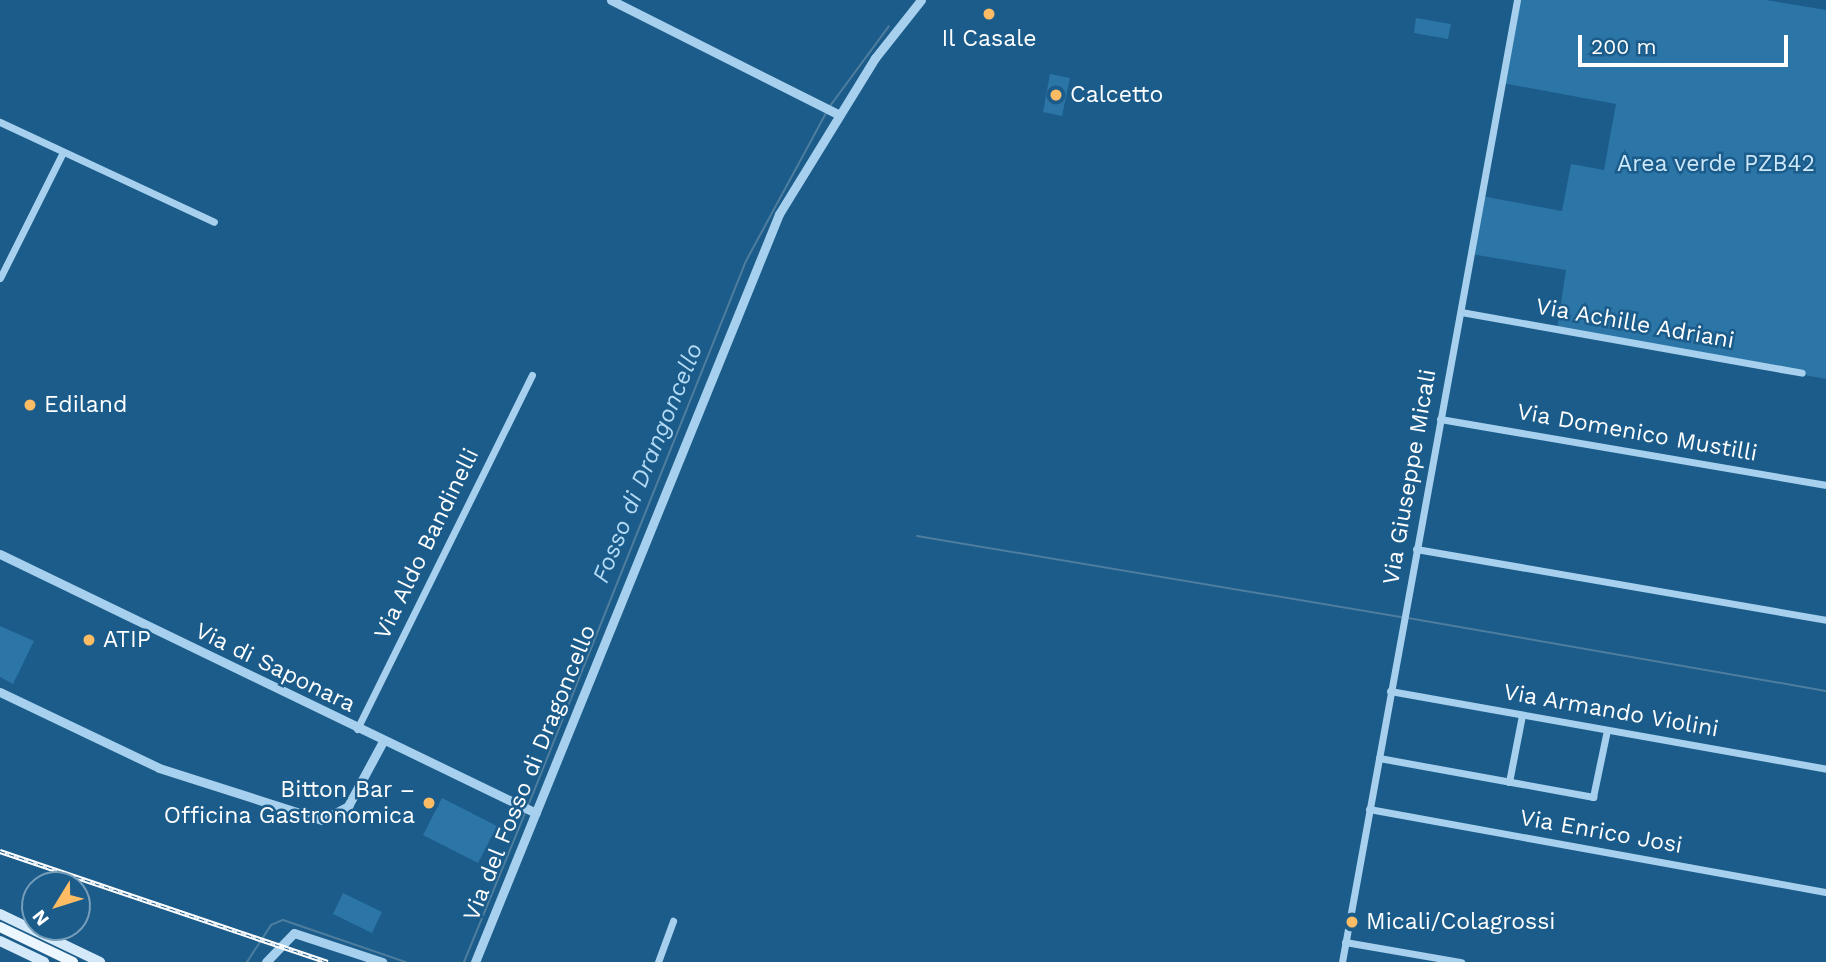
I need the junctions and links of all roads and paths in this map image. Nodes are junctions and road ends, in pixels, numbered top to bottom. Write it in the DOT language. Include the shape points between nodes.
graph roads {
  1 [pos="611,0"];
  2 [pos="921,0"];
  3 [pos="1517,0"];
  4 [pos="831,111"];
  5 [pos="0,122"];
  6 [pos="63,152"];
  7 [pos="214,222"];
  8 [pos="0,278"];
  9 [pos="1461,312"];
  10 [pos="1802,373"];
  11 [pos="532,375"];
  12 [pos="1440,419"];
  13 [pos="1826,485"];
  14 [pos="1416,549"];
  15 [pos="0,554"];
  16 [pos="1826,620"];
  17 [pos="1390,691"];
  18 [pos="0,692"];
  19 [pos="1522,715"];
  20 [pos="357,730"];
  21 [pos="1607,730"];
  22 [pos="382,743"];
  23 [pos="1379,758"];
  24 [pos="1826,769"];
  25 [pos="1509,782"];
  26 [pos="1370,809"];
  27 [pos="534,812"];
  28 [pos="1826,892"];
  29 [pos="0,914"];
  30 [pos="673,921"];
  31 [pos="0,927"];
  32 [pos="0,941"];
  33 [pos="1345,942"];
  34 [pos="44,962"];
  35 [pos="73,962"];
  36 [pos="100,962"];
  37 [pos="266,962"];
  38 [pos="382,962"];
  39 [pos="475,962"];
  40 [pos="658,962"];
  41 [pos="1342,962"];
  42 [pos="1461,962"];
  1 -- 4 [label="street"];
  2 -- 4 [label="street, Via del Fosso di Dragoncello"];
  3 -- 9 [label="street, Via Giuseppe Micali"];
  4 -- 27 [label="street, Via del Fosso di Dragoncello" via="723,342"];
  5 -- 6 [label="street"];
  6 -- 7 [label="street" via="83,156"];
  6 -- 8 [label="street"];
  9 -- 10 [label="street, Via Achille Adriani"];
  9 -- 12 [label="street, Via Giuseppe Micali"];
  11 -- 20 [label="street, Via Aldo Bandinelli"];
  12 -- 13 [label="street, Via Domenico Mustilli"];
  12 -- 14 [label="street, Via Giuseppe Micali"];
  14 -- 16 [label="street"];
  14 -- 17 [label="street, Via Giuseppe Micali"];
  15 -- 20 [label="street, Via di Saponara"];
  17 -- 19 [label="street, Via Armando Violini"];
  17 -- 23 [label="street, Via Giuseppe Micali"];
  18 -- 22 [label="street" via="167,771 322,820 348,807"];
  19 -- 21 [label="street, Via Armando Violini"];
  19 -- 25 [label="street"];
  20 -- 22 [label="street, Via di Saponara"];
  21 -- 24 [label="street, Via Armando Violini"];
  21 -- 25 [label="street" via="1593,797"];
  22 -- 27 [label="street, Via di Saponara"];
  23 -- 25 [label="street"];
  23 -- 26 [label="street, Via Giuseppe Micali"];
  26 -- 28 [label="street, Via Enrico Josi"];
  26 -- 33 [label="street, Via Giuseppe Micali"];
  27 -- 39 [label="street, Via del Fosso di Dragoncello"];
  29 -- 36 [label="main road"];
  30 -- 40 [label="street"];
  31 -- 35 [label="main road"];
  32 -- 34 [label="main road"];
  33 -- 41 [label="street, Via Giuseppe Micali"];
  33 -- 42 [label="street"];
  37 -- 38 [label="street" via="294,933"];
}
